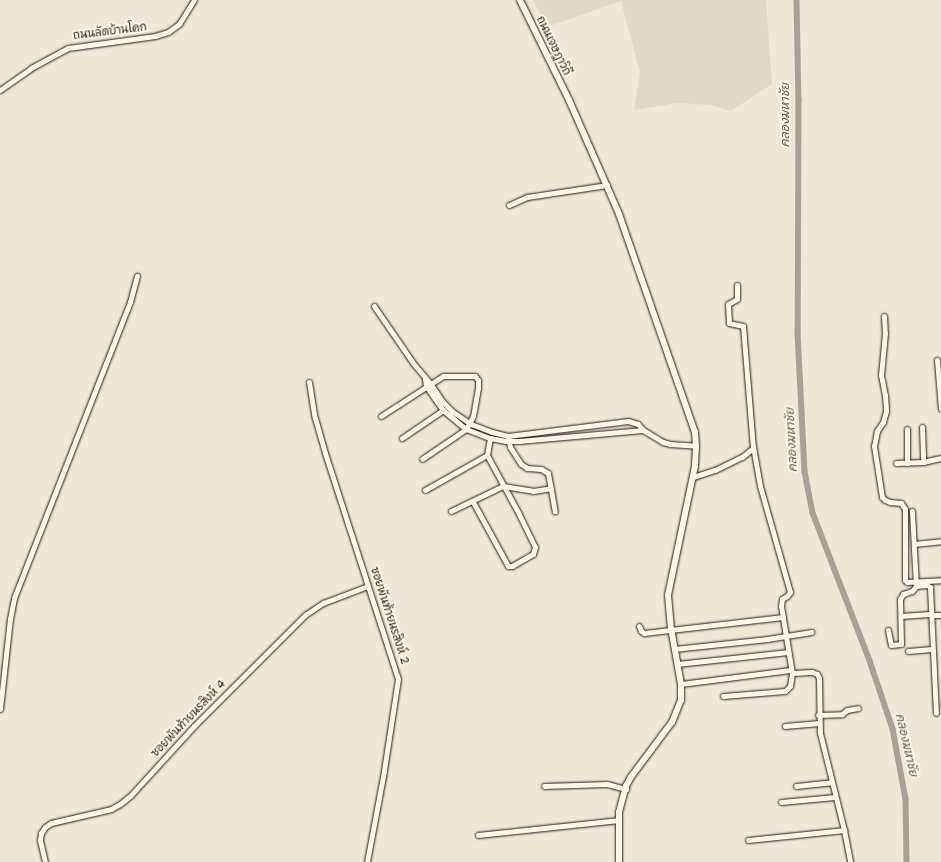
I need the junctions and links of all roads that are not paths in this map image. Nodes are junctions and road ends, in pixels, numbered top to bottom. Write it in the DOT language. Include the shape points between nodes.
graph roads {
  1 [pos="194,0"];
  2 [pos="520,0"];
  3 [pos="0,90"];
  4 [pos="608,185"];
  5 [pos="509,205"];
  6 [pos="137,276"];
  7 [pos="737,285"];
  8 [pos="374,306"];
  9 [pos="884,316"];
  10 [pos="937,360"];
  11 [pos="309,382"];
  12 [pos="428,384"];
  13 [pos="941,409"];
  14 [pos="443,410"];
  15 [pos="381,416"];
  16 [pos="469,423"];
  17 [pos="922,427"];
  18 [pos="466,429"];
  19 [pos="907,429"];
  20 [pos="643,430"];
  21 [pos="402,438"];
  22 [pos="490,438"];
  23 [pos="508,439"];
  24 [pos="696,446"];
  25 [pos="752,448"];
  26 [pos="487,455"];
  27 [pos="941,458"];
  28 [pos="422,459"];
  29 [pos="923,462"];
  30 [pos="896,463"];
  31 [pos="907,463"];
  32 [pos="693,477"];
  33 [pos="503,486"];
  34 [pos="551,488"];
  35 [pos="425,490"];
  36 [pos="473,502"];
  37 [pos="451,511"];
  38 [pos="555,511"];
  39 [pos="912,511"];
  40 [pos="941,541"];
  41 [pos="914,544"];
  42 [pos="941,580"];
  43 [pos="916,584"];
  44 [pos="368,586"];
  45 [pos="931,615"];
  46 [pos="941,615"];
  47 [pos="901,616"];
  48 [pos="783,617"];
  49 [pos="639,626"];
  50 [pos="671,628"];
  51 [pos="888,630"];
  52 [pos="812,632"];
  53 [pos="787,636"];
  54 [pos="674,649"];
  55 [pos="932,649"];
  56 [pos="908,651"];
  57 [pos="788,652"];
  58 [pos="677,664"];
  59 [pos="791,672"];
  60 [pos="681,684"];
  61 [pos="723,696"];
  62 [pos="858,708"];
  63 [pos="0,709"];
  64 [pos="936,713"];
  65 [pos="818,715"];
  66 [pos="818,723"];
  67 [pos="785,726"];
  68 [pos="832,782"];
  69 [pos="544,786"];
  70 [pos="796,786"];
  71 [pos="626,789"];
  72 [pos="835,797"];
  73 [pos="781,802"];
  74 [pos="619,820"];
  75 [pos="844,830"];
  76 [pos="478,835"];
  77 [pos="748,840"];
  78 [pos="45,862"];
  79 [pos="367,862"];
  80 [pos="619,862"];
  81 [pos="850,862"];
  1 -- 3 [label="street, ถนนลัดบ้านโคก" via="179,24 168,32 68,48 31,68"];
  2 -- 4 [label="street, ถนนเจษฎาวิถี"];
  4 -- 5 [label="street" via="527,197"];
  4 -- 24 [label="street, ถนนเจษฎาวิถี" via="692,423"];
  6 -- 63 [label="street" via="130,302 14,598"];
  7 -- 25 [label="street" via="737,299 729,302 727,307 730,323 743,326"];
  8 -- 12 [label="street"];
  9 -- 43 [label="street" via="881,375 886,394 886,411 877,431 874,446 882,496 890,502 901,503 906,509 904,578 907,582"];
  10 -- 13 [label="street"];
  11 -- 44 [label="street, ซอยพันท้ายนรสิงห์ 2" via="315,418"];
  12 -- 14 [label="street"];
  12 -- 15 [label="street"];
  12 -- 16 [label="street" via="452,412"];
  12 -- 16 [label="street" via="443,376 475,376 478,388 473,416"];
  14 -- 18 [label="street"];
  14 -- 21 [label="street"];
  16 -- 18 [label="street"];
  16 -- 23 [label="street"];
  17 -- 29 [label="street"];
  18 -- 22 [label="street"];
  18 -- 28 [label="street"];
  19 -- 31 [label="street"];
  20 -- 23 [label="street"];
  20 -- 23 [label="street" via="638,424 628,421"];
  20 -- 24 [label="street" via="670,444"];
  22 -- 23 [label="street"];
  22 -- 26 [label="street"];
  23 -- 34 [label="street" via="521,464 527,468 548,472"];
  24 -- 32 [label="street, ถนนเจษฎาวิถี"];
  25 -- 32 [label="street" via="742,457"];
  25 -- 48 [label="street" via="790,592 782,599"];
  26 -- 33 [label="street"];
  26 -- 35 [label="street"];
  27 -- 29 [label="street"];
  29 -- 31 [label="street"];
  30 -- 31 [label="street"];
  32 -- 50 [label="street, ถนนเจษฎาวิถี" via="669,587"];
  33 -- 34 [label="street" via="533,491"];
  33 -- 36 [label="street"];
  33 -- 36 [label="street" via="535,547 533,554 512,566 508,566"];
  34 -- 38 [label="street"];
  36 -- 37 [label="street"];
  39 -- 41 [label="street"];
  40 -- 41 [label="street"];
  41 -- 43 [label="street"];
  42 -- 43 [label="street"];
  43 -- 45 [label="street" via="929,585"];
  43 -- 47 [label="street" via="912,591 901,596"];
  44 -- 78 [label="street, ซอยพันท้ายนรสิงห์ 4" via="323,603 305,615 120,804 111,809 51,823 45,827 40,840"];
  44 -- 79 [label="street, ซอยพันท้ายนรสิงห์ 2" via="396,670 398,687"];
  45 -- 46 [label="street"];
  45 -- 47 [label="street"];
  45 -- 55 [label="street"];
  47 -- 51 [label="street" via="901,644 891,645"];
  48 -- 50 [label="street"];
  48 -- 53 [label="street"];
  49 -- 50 [label="street" via="644,633"];
  50 -- 54 [label="street, ถนนเจษฎาวิถี"];
  52 -- 53 [label="street"];
  53 -- 54 [label="street"];
  53 -- 57 [label="street"];
  54 -- 58 [label="street, ถนนเจษฎาวิถี"];
  55 -- 56 [label="street"];
  55 -- 64 [label="street"];
  57 -- 58 [label="street"];
  57 -- 59 [label="street"];
  58 -- 60 [label="street, ถนนเจษฎาวิถี"];
  59 -- 60 [label="street"];
  59 -- 61 [label="street" via="790,686 785,690"];
  59 -- 65 [label="street" via="817,674"];
  60 -- 71 [label="street, ถนนเจษฎาวิถี" via="681,700 672,722 631,777"];
  62 -- 65 [label="street" via="842,714"];
  65 -- 66 [label="street"];
  66 -- 67 [label="street"];
  66 -- 68 [label="street"];
  68 -- 70 [label="street"];
  68 -- 72 [label="street"];
  69 -- 71 [label="street" via="606,784"];
  71 -- 74 [label="street, ถนนเจษฎาวิถี"];
  72 -- 73 [label="street"];
  72 -- 75 [label="street"];
  74 -- 76 [label="street"];
  74 -- 80 [label="street, ถนนเจษฎาวิถี"];
  75 -- 77 [label="street"];
  75 -- 81 [label="street"];
}
